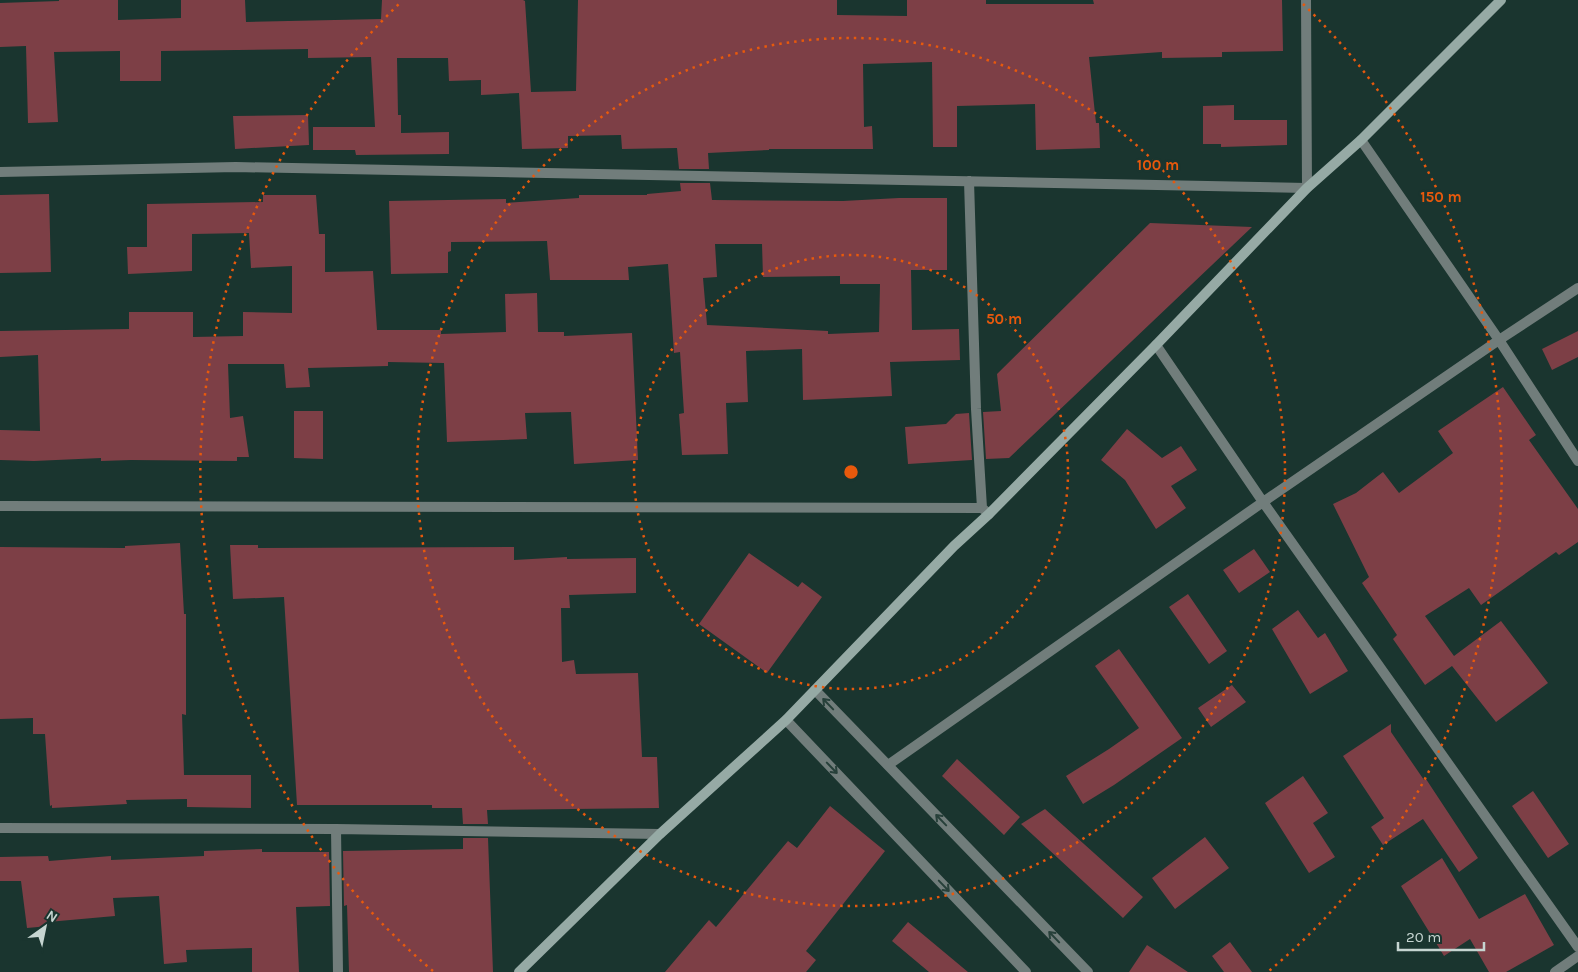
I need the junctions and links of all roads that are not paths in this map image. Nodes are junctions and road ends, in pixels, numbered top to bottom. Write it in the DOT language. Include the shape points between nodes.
graph roads {
  1 [pos="1306,0"];
  2 [pos="1500,0"];
  3 [pos="1361,140"];
  4 [pos="0,172"];
  5 [pos="969,181"];
  6 [pos="1307,188"];
  7 [pos="1578,288"];
  8 [pos="1499,340"];
  9 [pos="1156,345"];
  10 [pos="1578,461"];
  11 [pos="1263,502"];
  12 [pos="0,506"];
  13 [pos="985,511"];
  14 [pos="815,690"];
  15 [pos="786,720"];
  16 [pos="888,765"];
  17 [pos="0,828"];
  18 [pos="336,829"];
  19 [pos="660,834"];
  20 [pos="1578,947"];
  21 [pos="1578,956"];
  22 [pos="338,972"];
  23 [pos="519,972"];
  24 [pos="1026,972"];
  25 [pos="1088,972"];
  26 [pos="1555,972"];
  1 -- 6 [label="street"];
  2 -- 3 [label="main road"];
  3 -- 6 [label="main road"];
  3 -- 8 [label="street"];
  4 -- 5 [label="street" via="236,167"];
  5 -- 6 [label="street"];
  5 -- 13 [label="street" via="976,409"];
  6 -- 9 [label="main road"];
  7 -- 8 [label="street"];
  8 -- 10 [label="street"];
  8 -- 11 [label="street"];
  9 -- 11 [label="street"];
  9 -- 13 [label="main road"];
  11 -- 16 [label="street"];
  11 -- 20 [label="street"];
  12 -- 13 [label="street"];
  13 -- 14 [label="main road"];
  14 -- 15 [label="main road"];
  16 -- 14 [label="street, one-way"];
  15 -- 19 [label="main road"];
  15 -- 24 [label="street, one-way"];
  25 -- 16 [label="street, one-way"];
  17 -- 18 [label="street"];
  18 -- 19 [label="street"];
  18 -- 22 [label="street"];
  19 -- 23 [label="main road"];
  21 -- 26 [label="street"];
}
